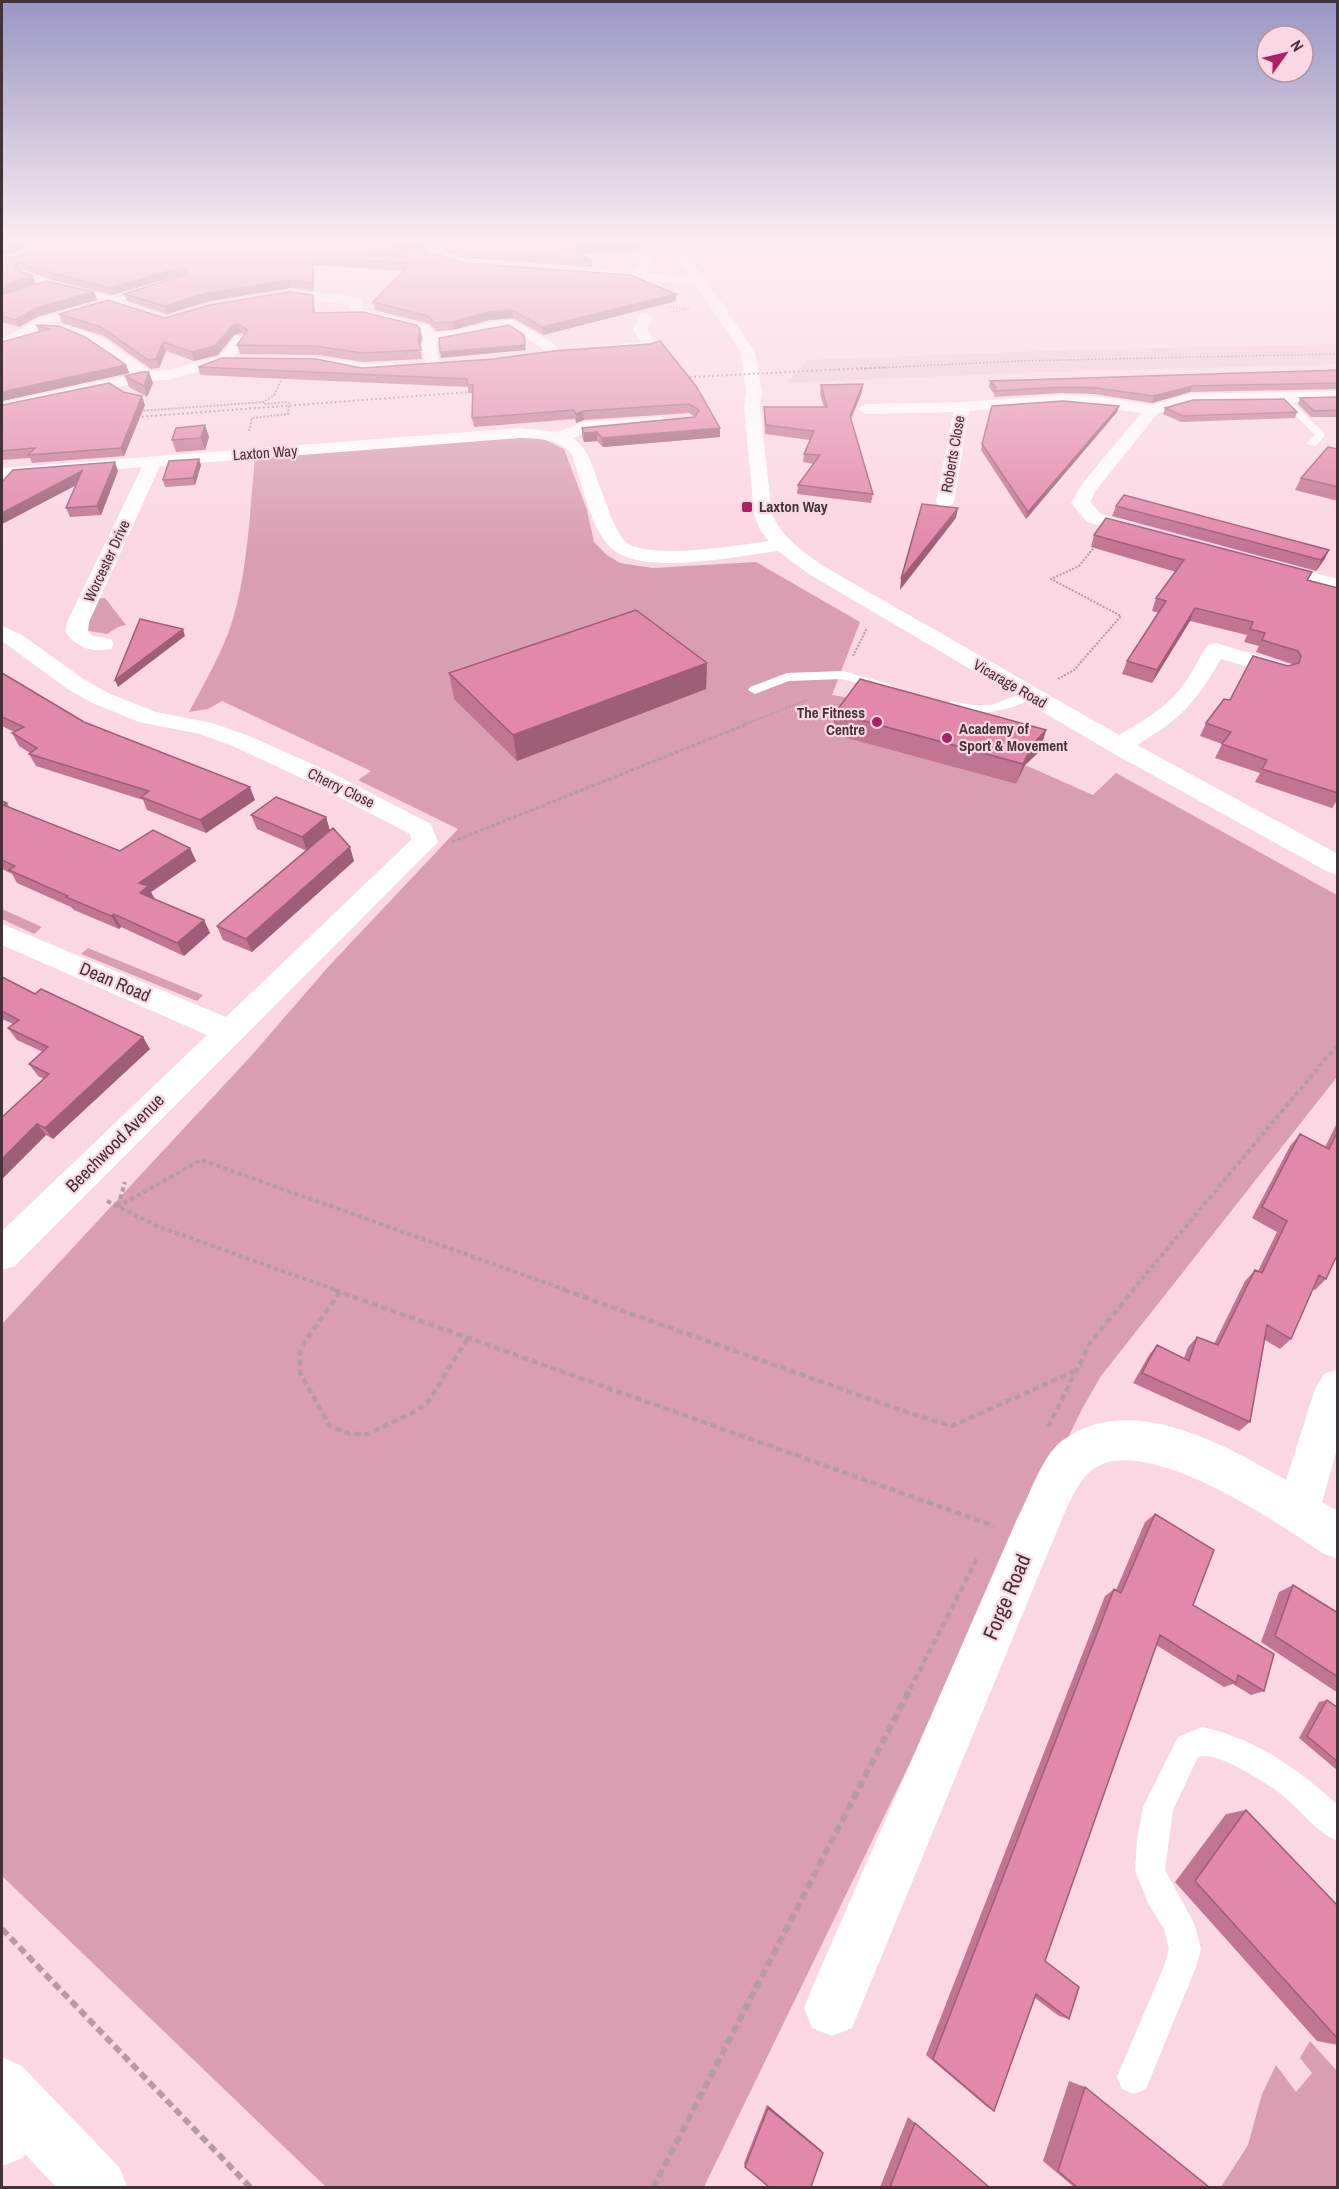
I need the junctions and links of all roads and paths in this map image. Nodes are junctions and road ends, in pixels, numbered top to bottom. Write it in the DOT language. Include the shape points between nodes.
graph roads {
  1 [pos="104,345"];
  2 [pos="236,345"];
  3 [pos="429,345"];
  4 [pos="547,345"];
  5 [pos="650,345"];
  6 [pos="743,345"];
  7 [pos="597,350"];
  8 [pos="529,356"];
  9 [pos="224,360"];
  10 [pos="245,361"];
  11 [pos="286,362"];
  12 [pos="146,376"];
  13 [pos="111,384"];
  14 [pos="861,392"];
  15 [pos="124,393"];
  16 [pos="1338,396"];
  17 [pos="1282,398"];
  18 [pos="264,402"];
  19 [pos="962,406"];
  20 [pos="2,408"];
  21 [pos="1152,410"];
  22 [pos="133,411"];
  23 [pos="257,417"];
  24 [pos="678,421"];
  25 [pos="560,438"];
  26 [pos="1311,444"];
  27 [pos="153,462"];
  28 [pos="2,473"];
  29 [pos="945,502"];
  30 [pos="1113,525"];
  31 [pos="1159,538"];
  32 [pos="782,545"];
  33 [pos="1254,563"];
  34 [pos="1338,585"];
  35 [pos="869,618"];
  36 [pos="2,632"];
  37 [pos="103,644"];
  38 [pos="1282,670"];
  39 [pos="843,675"];
  40 [pos="755,690"];
  41 [pos="898,690"];
  42 [pos="1029,696"];
  43 [pos="941,702"];
  44 [pos="1118,746"];
  45 [pos="451,843"];
  46 [pos="1338,866"];
  47 [pos="2,934"];
  48 [pos="228,1031"];
  49 [pos="1338,1044"];
  50 [pos="127,1176"];
  51 [pos="99,1195"];
  52 [pos="117,1207"];
  53 [pos="2,1254"];
  54 [pos="340,1292"];
  55 [pos="468,1338"];
  56 [pos="1079,1369"];
  57 [pos="1338,1388"];
  58 [pos="1047,1428"];
  59 [pos="1298,1511"];
  60 [pos="999,1517"];
  61 [pos="993,1527"];
  62 [pos="1338,1537"];
  63 [pos="988,1538"];
  64 [pos="982,1548"];
  65 [pos="1338,1826"];
  66 [pos="2,1929"];
  67 [pos="832,2008"];
  68 [pos="1134,2077"];
  69 [pos="8,2110"];
  70 [pos="98,2187"];
  71 [pos="251,2187"];
  72 [pos="653,2187"];
  1 -- 12 [label="street"];
  2 -- 9 [label="street"];
  3 -- 11 [label="street" via="427,365 364,369 318,361"];
  4 -- 8 [label="street" via="558,353"];
  5 -- 7 [label="street"];
  6 -- 32 [label="street" via="748,352 754,393 752,407 763,514"];
  9 -- 10 [label="street"];
  9 -- 12 [label="street" via="167,375"];
  11 -- 18 [label="path" via="277,390"];
  12 -- 13 [label="street"];
  13 -- 15 [label="lane"];
  13 -- 20 [label="street"];
  14 -- 19 [label="street, Roberts Close" via="867,414"];
  16 -- 17 [label="street"];
  17 -- 21 [label="street" via="1190,399"];
  17 -- 26 [label="lane" via="1321,435"];
  18 -- 22 [label="path"];
  18 -- 23 [label="path" via="287,402 288,414"];
  19 -- 21 [label="street, Roberts Close" via="1061,400"];
  19 -- 29 [label="street, Roberts Close"];
  21 -- 30 [label="street" via="1080,503 1094,518"];
  24 -- 25 [label="street" via="584,427"];
  25 -- 27 [label="street, Laxton Way" via="520,433"];
  25 -- 32 [label="street" via="579,453 612,537 623,550 639,556 682,556"];
  27 -- 28 [label="street, Laxton Way"];
  27 -- 37 [label="street, Worcester Drive" via="78,621 77,633 86,642"];
  30 -- 31 [label="street"];
  30 -- 42 [label="path" via="1079,566 1051,579 1121,616 1074,670"];
  32 -- 42 [label="street, Vicarage Road" via="836,582"];
  33 -- 34 [label="street"];
  35 -- 39 [label="path" via="867,630"];
  36 -- 48 [label="street, Cherry Close" via="98,698 134,712 197,725 233,738 422,830 425,842"];
  38 -- 44 [label="street" via="1216,650 1194,687 1177,705"];
  39 -- 40 [label="lane" via="787,677"];
  39 -- 41 [label="lane"];
  39 -- 45 [label="path" via="836,687 790,707"];
  42 -- 43 [label="lane" via="1002,708 974,712"];
  42 -- 44 [label="street, Vicarage Road"];
  44 -- 46 [label="street, Vicarage Road"];
  47 -- 48 [label="street, Dean Road"];
  48 -- 53 [label="street, Beechwood Avenue"];
  49 -- 56 [label="path" via="1132,1289 1091,1341"];
  50 -- 52 [label="path"];
  51 -- 52 [label="path"];
  52 -- 54 [label="path" via="159,1227"];
  52 -- 56 [label="path" via="201,1160 952,1426"];
  54 -- 55 [label="path"];
  54 -- 55 [label="path" via="304,1343 300,1373 330,1426 350,1434 368,1434 427,1403"];
  55 -- 61 [label="path"];
  56 -- 58 [label="path"];
  57 -- 59 [label="street" via="1329,1403"];
  59 -- 62 [label="street, Forge Road"];
  59 -- 67 [label="street, Forge Road" via="1230,1471 1156,1443 1125,1439 1101,1442 1078,1455 1064,1473 1033,1535"];
  60 -- 61 [label="path"];
  61 -- 63 [label="path"];
  64 -- 72 [label="path"];
  65 -- 68 [label="lane" via="1292,1784 1263,1765 1221,1745 1202,1741 1188,1747 1158,1806 1150,1871 1178,1923 1185,1949"];
  66 -- 71 [label="path"];
  69 -- 70 [label="street"];
}
